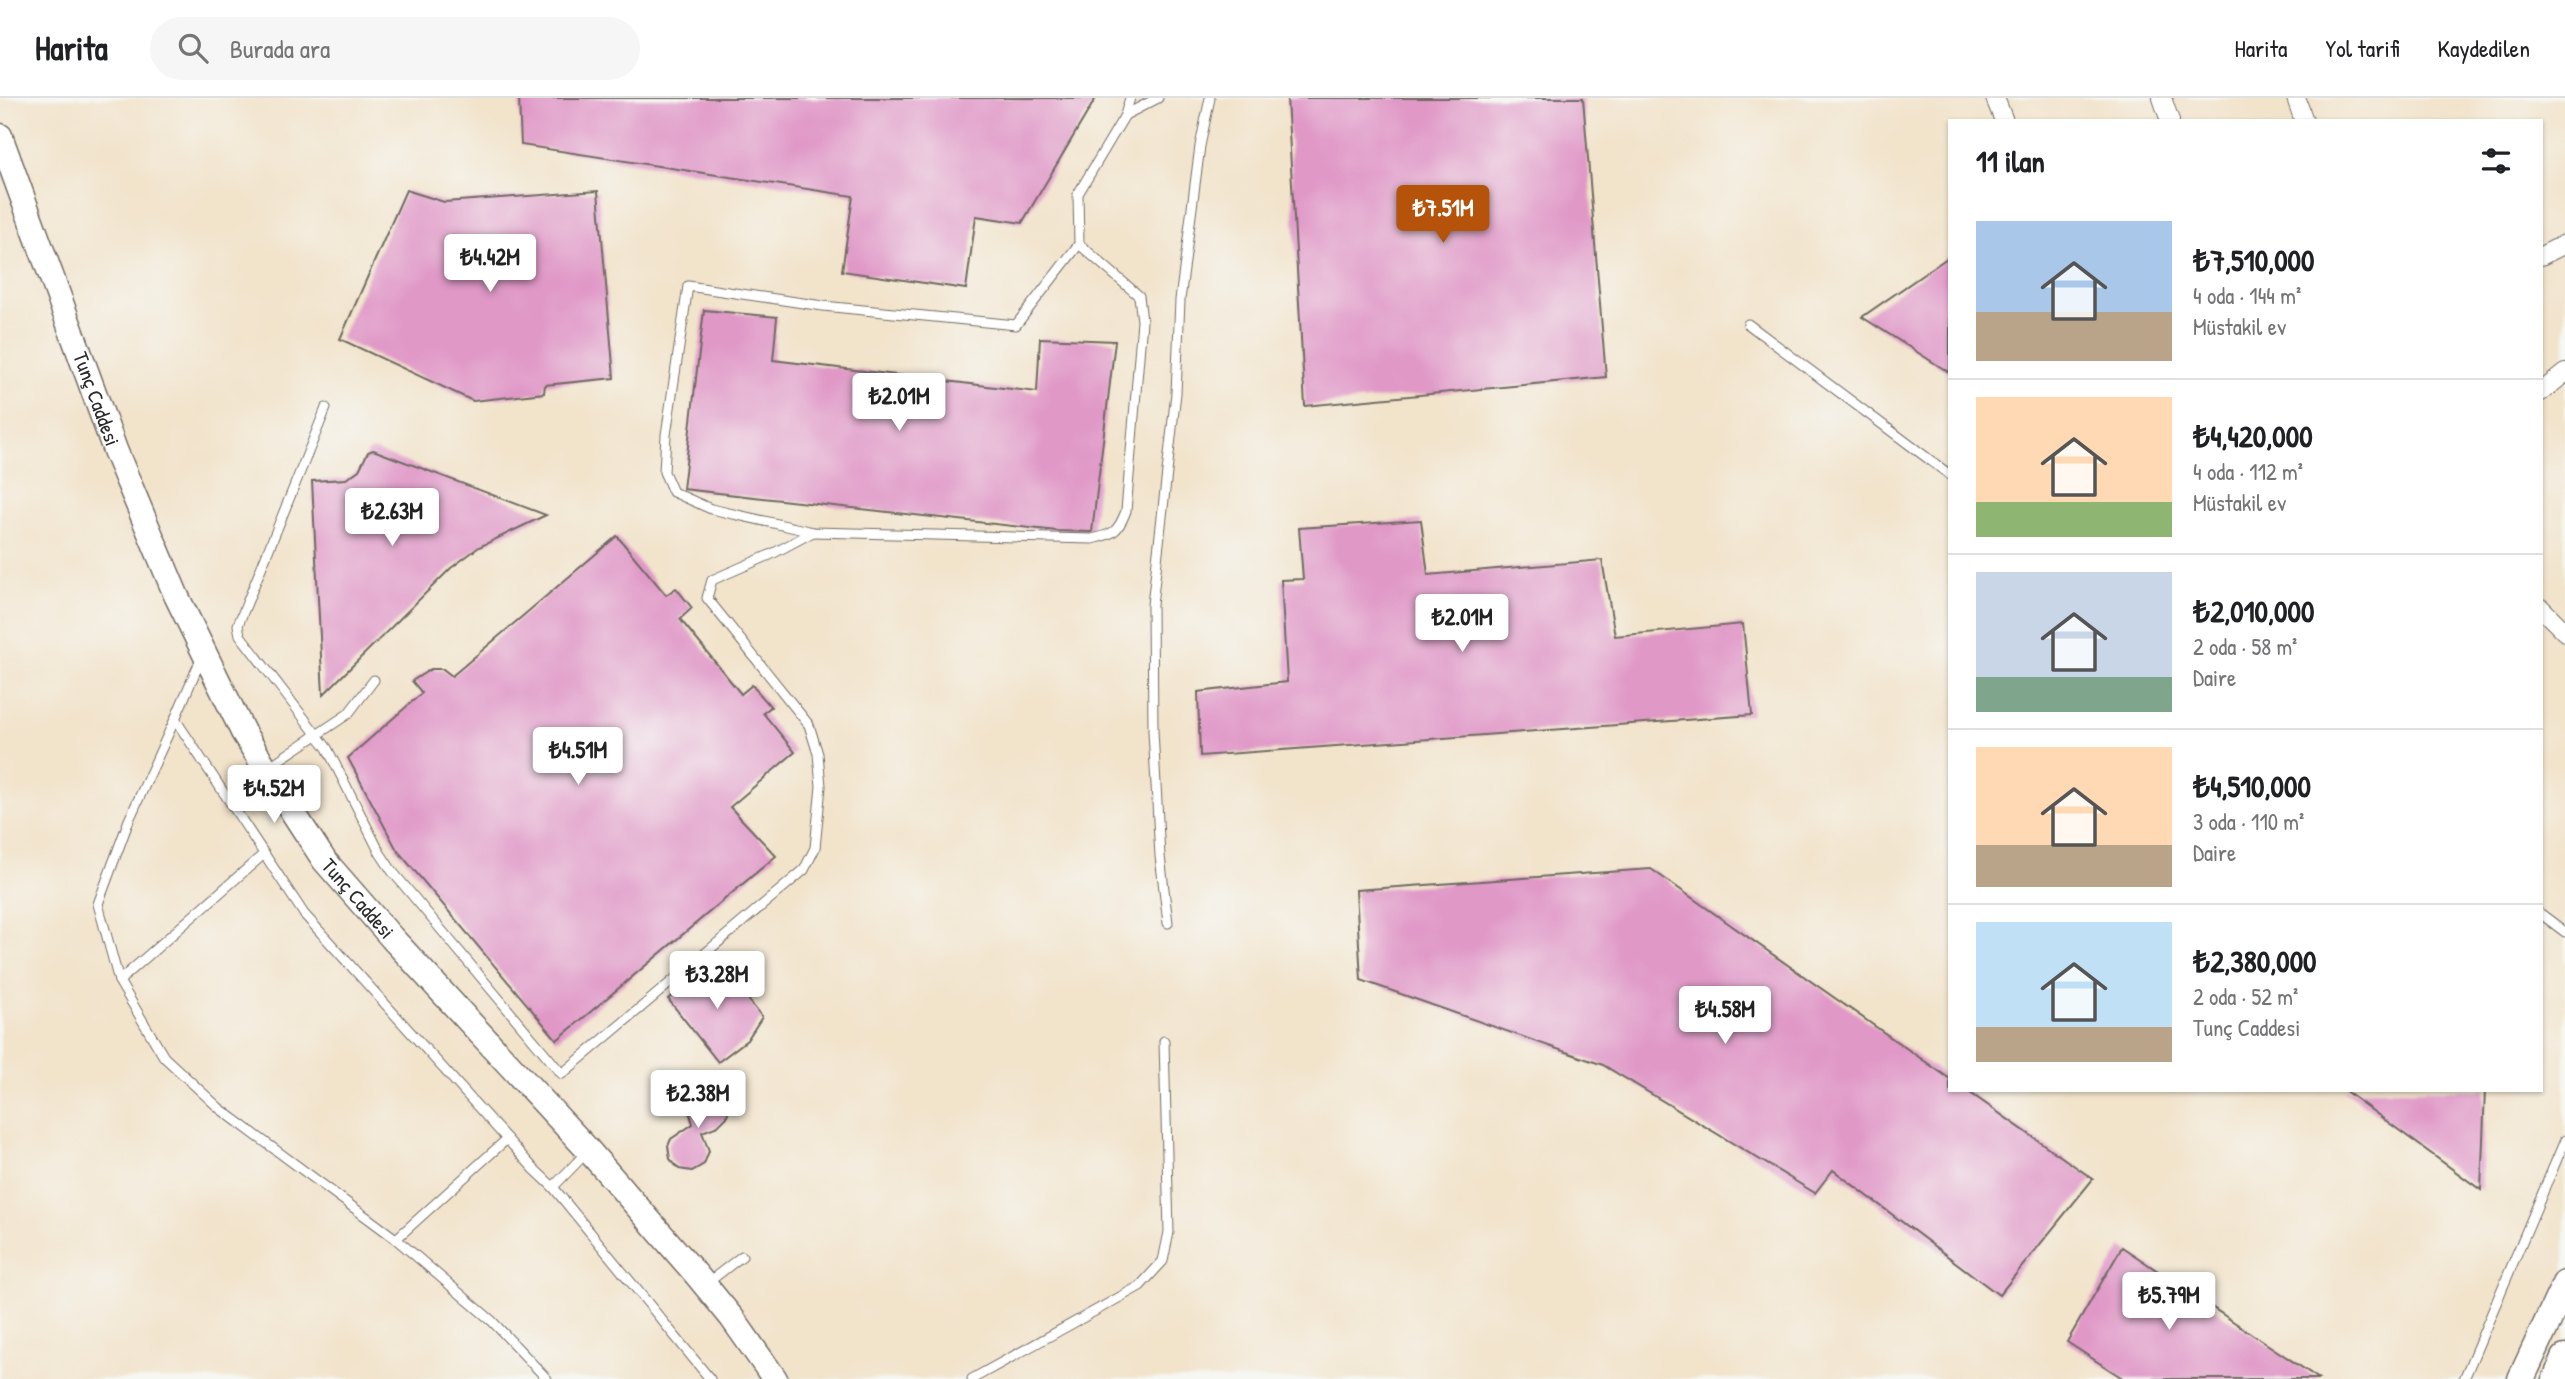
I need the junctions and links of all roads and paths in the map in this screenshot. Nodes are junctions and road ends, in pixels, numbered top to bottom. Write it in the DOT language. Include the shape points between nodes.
graph roads {
  1 [pos="1130,98"];
  2 [pos="1158,98"];
  3 [pos="1210,98"];
  4 [pos="1995,98"];
  5 [pos="2162,98"];
  6 [pos="2296,98"];
  7 [pos="1125,115"];
  8 [pos="2003,119"];
  9 [pos="2169,119"];
  10 [pos="2303,119"];
  11 [pos="0,136"];
  12 [pos="1079,244"];
  13 [pos="2565,244"];
  14 [pos="2543,256"];
  15 [pos="1748,324"];
  16 [pos="2565,373"];
  17 [pos="2543,390"];
  18 [pos="326,408"];
  19 [pos="1948,473"];
  20 [pos="813,532"];
  21 [pos="2543,610"];
  22 [pos="2565,632"];
  23 [pos="203,654"];
  24 [pos="374,680"];
  25 [pos="175,719"];
  26 [pos="318,736"];
  27 [pos="266,769"];
  28 [pos="264,854"];
  29 [pos="2543,916"];
  30 [pos="1168,923"];
  31 [pos="2565,932"];
  32 [pos="119,981"];
  33 [pos="1164,1041"];
  34 [pos="507,1139"];
  35 [pos="2565,1140"];
  36 [pos="589,1150"];
  37 [pos="553,1187"];
  38 [pos="396,1239"];
  39 [pos="742,1256"];
  40 [pos="2565,1284"];
  41 [pos="705,1285"];
  42 [pos="2565,1358"];
  43 [pos="547,1379"];
  44 [pos="710,1379"];
  45 [pos="775,1379"];
  46 [pos="972,1379"];
  47 [pos="2465,1379"];
  48 [pos="2521,1379"];
  49 [pos="2556,1379"];
  1 -- 7 [label="lane"];
  2 -- 7 [label="lane"];
  3 -- 30 [label="lane" via="1180,300 1177,393 1152,605 1153,732"];
  4 -- 8 [label="street"];
  5 -- 9 [label="street"];
  6 -- 10 [label="street"];
  7 -- 12 [label="lane" via="1078,194"];
  11 -- 23 [label="main road, Tunç Caddesi" via="115,450"];
  12 -- 20 [label="lane" via="1139,296 1141,335 1126,511 1120,528 1093,539"];
  12 -- 20 [label="lane" via="1016,326 823,306 688,286 666,435 664,472 673,492 710,509"];
  13 -- 14 [label="street"];
  15 -- 19 [label="lane"];
  16 -- 17 [label="street"];
  18 -- 26 [label="lane" via="238,625 246,645"];
  20 -- 26 [label="lane" via="712,580 707,598 809,725 821,786 815,848 804,870 562,1074 392,871"];
  21 -- 22 [label="street"];
  23 -- 25 [label="lane"];
  23 -- 27 [label="main road, Tunç Caddesi"];
  24 -- 26 [label="lane" via="348,714"];
  25 -- 28 [label="lane"];
  25 -- 32 [label="lane" via="129,820 98,904"];
  26 -- 27 [label="lane"];
  27 -- 36 [label="main road, Tunç Caddesi" via="324,860"];
  28 -- 32 [label="lane"];
  28 -- 34 [label="lane" via="304,914"];
  29 -- 31 [label="lane"];
  32 -- 38 [label="lane" via="164,1057 219,1108"];
  33 -- 46 [label="lane" via="1169,1232 1163,1261 1140,1286"];
  34 -- 37 [label="lane"];
  34 -- 38 [label="lane"];
  35 -- 47 [label="lane"];
  36 -- 37 [label="lane"];
  36 -- 41 [label="main road, Tunç Caddesi"];
  37 -- 44 [label="lane"];
  38 -- 43 [label="lane" via="492,1321"];
  39 -- 41 [label="lane"];
  40 -- 48 [label="main road"];
  41 -- 45 [label="main road, Tunç Caddesi"];
  42 -- 49 [label="main road"];
}
